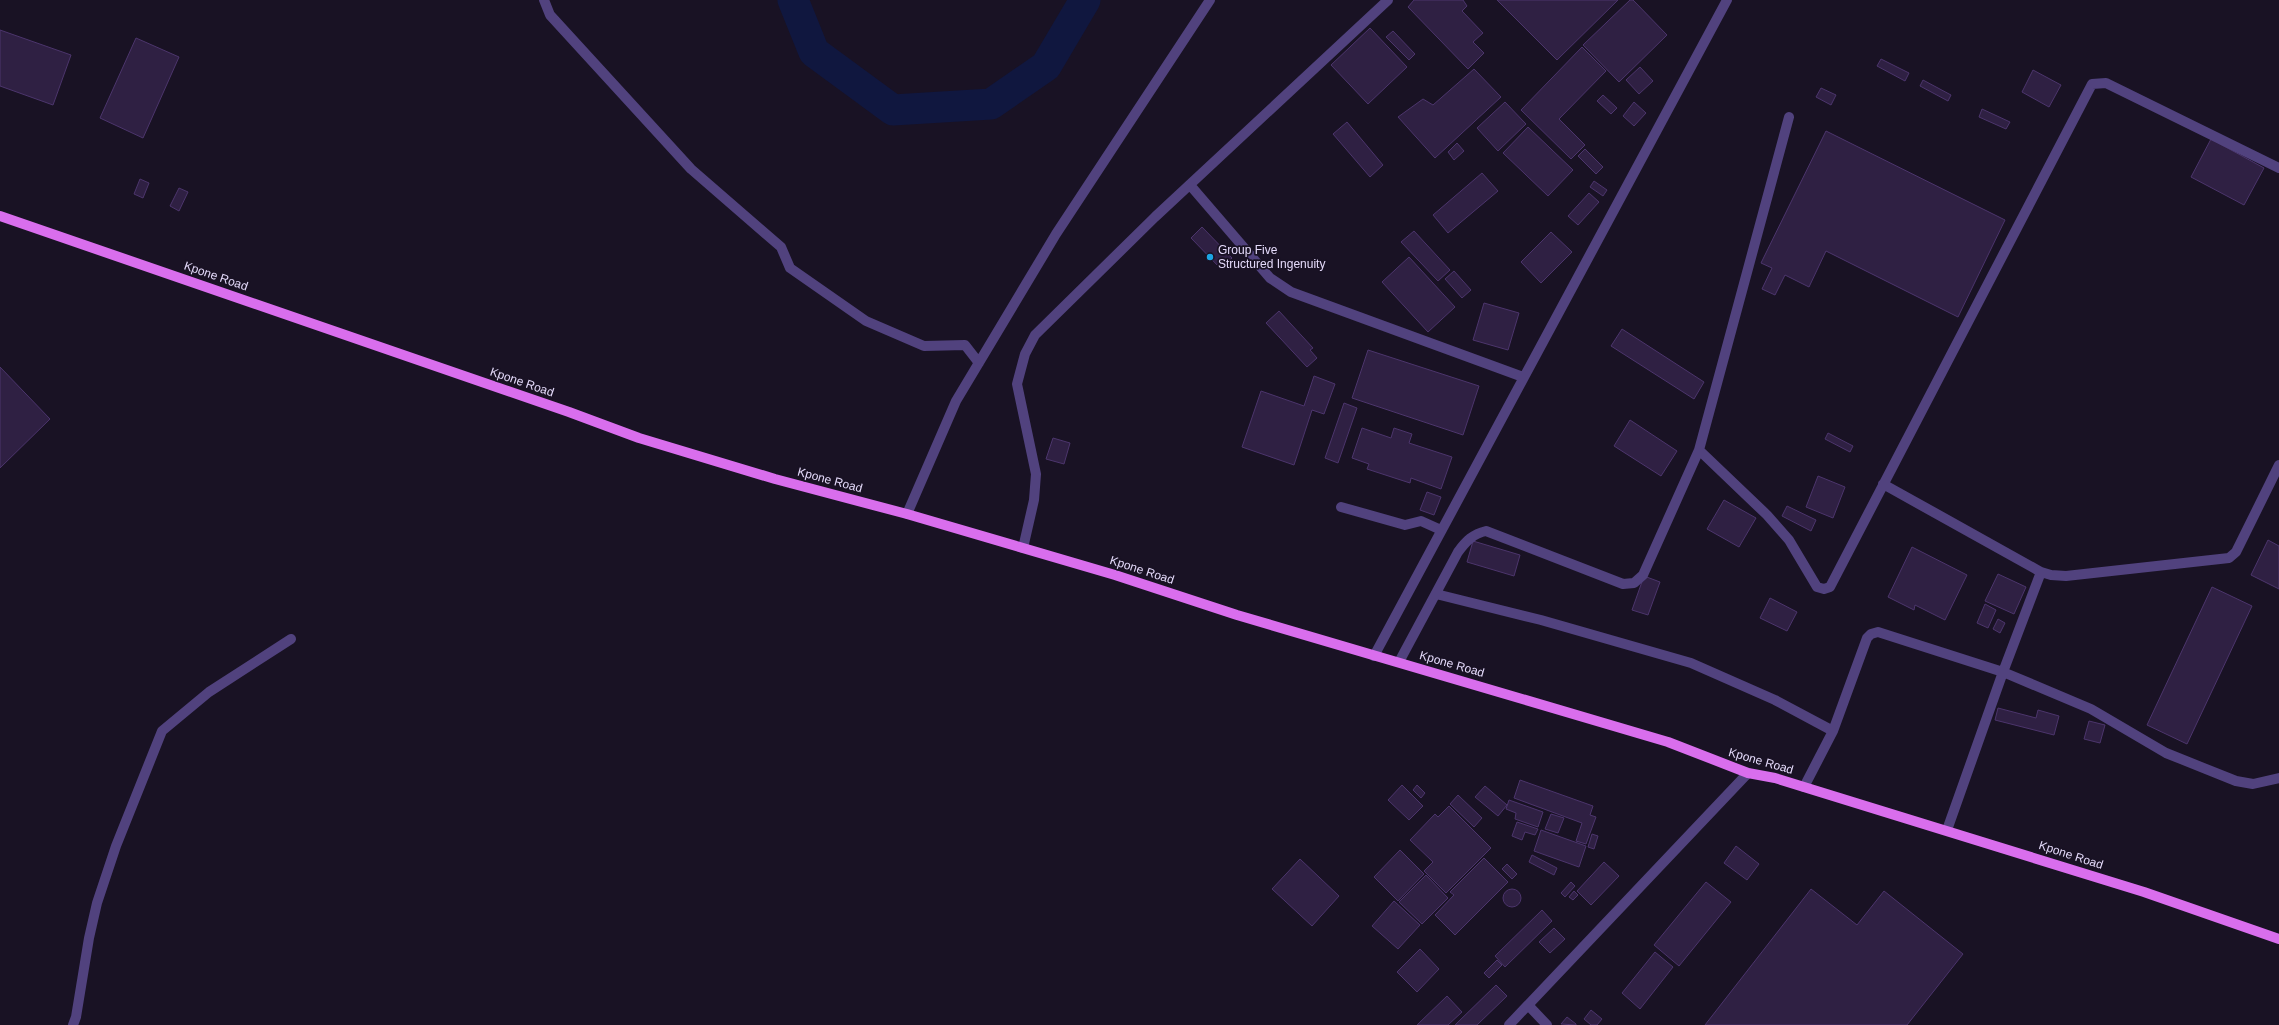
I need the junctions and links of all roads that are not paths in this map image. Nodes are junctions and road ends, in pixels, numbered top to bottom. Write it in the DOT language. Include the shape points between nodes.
graph roads {
  1 [pos="544,0"];
  2 [pos="1210,0"];
  3 [pos="1388,0"];
  4 [pos="1727,0"];
  5 [pos="1789,117"];
  6 [pos="2279,168"];
  7 [pos="1190,185"];
  8 [pos="0,216"];
  9 [pos="979,363"];
  10 [pos="1523,377"];
  11 [pos="1699,450"];
  12 [pos="2279,465"];
  13 [pos="1883,484"];
  14 [pos="1341,507"];
  15 [pos="907,514"];
  16 [pos="1442,530"];
  17 [pos="1023,548"];
  18 [pos="2041,572"];
  19 [pos="1436,594"];
  20 [pos="290,639"];
  21 [pos="1374,656"];
  22 [pos="1399,662"];
  23 [pos="2003,672"];
  24 [pos="1833,731"];
  25 [pos="1748,773"];
  26 [pos="2279,778"];
  27 [pos="1804,787"];
  28 [pos="1947,830"];
  29 [pos="2279,939"];
  30 [pos="1528,1006"];
  31 [pos="72,1025"];
  32 [pos="1509,1025"];
  33 [pos="1547,1025"];
  1 -- 9 [label="street" via="550,15 691,169 781,246 790,268 866,321 924,346 965,345"];
  2 -- 9 [label="street" via="1056,234"];
  3 -- 7 [label="street"];
  4 -- 10 [label="street"];
  5 -- 11 [label="street"];
  6 -- 13 [label="street" via="2106,83 2092,84"];
  7 -- 10 [label="street" via="1270,278 1291,292"];
  7 -- 17 [label="street" via="1035,335 1025,354 1017,384 1036,474 1034,500"];
  8 -- 15 [label="main road, Kpone Road" via="639,438 775,479"];
  9 -- 15 [label="street" via="956,401"];
  10 -- 16 [label="street"];
  11 -- 13 [label="street" via="1789,540 1817,587 1824,589 1830,587"];
  11 -- 19 [label="street" via="1643,575 1634,583 1623,584 1486,531 1477,533 1463,545"];
  12 -- 18 [label="street" via="2236,552 2229,558 2066,576"];
  13 -- 18 [label="street"];
  14 -- 16 [label="street" via="1405,525 1421,521"];
  15 -- 17 [label="main road, Kpone Road"];
  16 -- 21 [label="street"];
  17 -- 21 [label="main road, Kpone Road"];
  18 -- 23 [label="street"];
  19 -- 22 [label="street"];
  19 -- 24 [label="street" via="1691,662 1775,700"];
  20 -- 31 [label="street" via="209,692 162,731 116,846 97,903 76,1017"];
  21 -- 22 [label="main road, Kpone Road"];
  22 -- 25 [label="main road, Kpone Road" via="1668,742"];
  23 -- 24 [label="street" via="1875,632 1867,638"];
  23 -- 26 [label="street" via="2091,709 2166,753 2236,781 2253,784"];
  23 -- 28 [label="street"];
  24 -- 27 [label="street"];
  25 -- 27 [label="main road, Kpone Road"];
  25 -- 30 [label="street"];
  27 -- 28 [label="main road, Kpone Road"];
  28 -- 29 [label="main road, Kpone Road" via="2144,892"];
  30 -- 32 [label="street"];
  30 -- 33 [label="street"];
}
